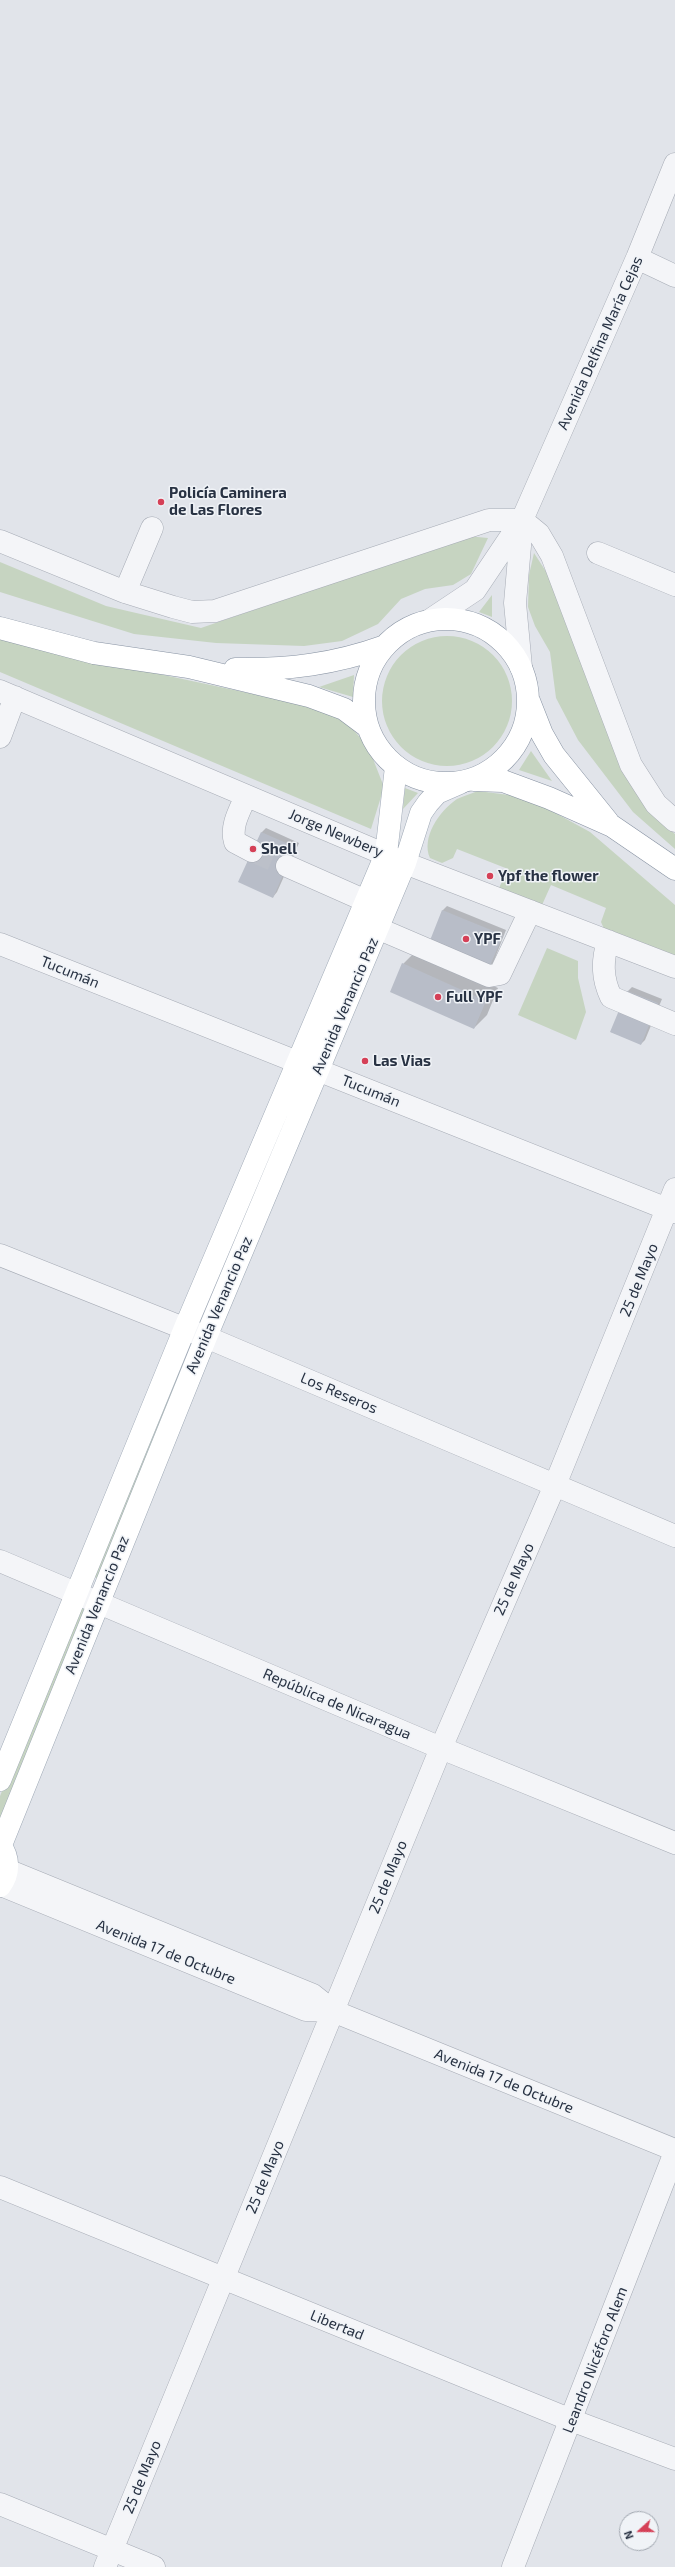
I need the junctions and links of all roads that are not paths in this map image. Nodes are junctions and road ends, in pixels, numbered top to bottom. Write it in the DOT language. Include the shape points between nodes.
graph roads {
  1 [pos="675,164"];
  2 [pos="637,258"];
  3 [pos="675,276"];
  4 [pos="522,520"];
  5 [pos="152,528"];
  6 [pos="0,541"];
  7 [pos="598,553"];
  8 [pos="675,585"];
  9 [pos="125,592"];
  10 [pos="430,620"];
  11 [pos="0,628"];
  12 [pos="385,646"];
  13 [pos="189,667"];
  14 [pos="521,667"];
  15 [pos="7,694"];
  16 [pos="528,700"];
  17 [pos="368,727"];
  18 [pos="0,736"];
  19 [pos="396,767"];
  20 [pos="466,781"];
  21 [pos="246,796"];
  22 [pos="675,821"];
  23 [pos="612,826"];
  24 [pos="252,850"];
  25 [pos="386,854"];
  26 [pos="405,863"];
  27 [pos="287,866"];
  28 [pos="675,869"];
  29 [pos="366,900"];
  30 [pos="530,911"];
  31 [pos="377,928"];
  32 [pos="608,941"];
  33 [pos="0,944"];
  34 [pos="675,967"];
  35 [pos="675,1024"];
  36 [pos="297,1062"];
  37 [pos="318,1070"];
  38 [pos="675,1189"];
  39 [pos="671,1211"];
  40 [pos="0,1256"];
  41 [pos="185,1328"];
  42 [pos="206,1337"];
  43 [pos="555,1485"];
  44 [pos="675,1536"];
  45 [pos="0,1561"];
  46 [pos="77,1594"];
  47 [pos="98,1603"];
  48 [pos="441,1748"];
  49 [pos="0,1780"];
  50 [pos="675,1843"];
  51 [pos="0,1845"];
  52 [pos="3,1880"];
  53 [pos="333,2011"];
  54 [pos="675,2151"];
  55 [pos="0,2187"];
  56 [pos="223,2278"];
  57 [pos="572,2420"];
  58 [pos="675,2459"];
  59 [pos="0,2504"];
  60 [pos="108,2558"];
  61 [pos="154,2567"];
  62 [pos="513,2567"];
  1 -- 2 [label="street, Avenida Delfina María Cejas"];
  2 -- 3 [label="street"];
  2 -- 4 [label="street, Avenida Delfina María Cejas"];
  4 -- 9 [label="street" via="489,520 215,611 192,612"];
  4 -- 10 [label="street, Avenida Delfina María Cejas" via="475,590"];
  4 -- 14 [label="street, Avenida Delfina María Cejas" via="515,603"];
  4 -- 22 [label="street" via="539,534 552,556 631,765 656,804"];
  5 -- 9 [label="street"];
  6 -- 9 [label="street"];
  7 -- 8 [label="street"];
  10 -- 12 [label="main road" via="405,629"];
  10 -- 14 [label="main road" via="452,619 474,624 493,634 509,648"];
  11 -- 13 [label="main road" via="94,653"];
  12 -- 13 [label="main road" via="328,664 278,670"];
  12 -- 17 [label="main road" via="373,664 365,684 364,706"];
  13 -- 17 [label="main road" via="309,696 344,709"];
  14 -- 16 [label="main road"];
  15 -- 18 [label="street"];
  15 -- 21 [label="street, Jorge Newbery"];
  16 -- 20 [label="main road, Avenida Venancio Paz" via="525,726 513,749 495,768"];
  16 -- 23 [label="main road" via="554,755"];
  17 -- 19 [label="main road" via="379,749"];
  19 -- 20 [label="main road" via="426,782 443,784"];
  19 -- 25 [label="main road, Avenida Venancio Paz"];
  20 -- 23 [label="main road" via="503,781 520,786"];
  20 -- 26 [label="main road, Avenida Venancio Paz" via="437,793 428,802 421,813"];
  21 -- 24 [label="street" via="233,836 235,842"];
  21 -- 25 [label="street, Jorge Newbery"];
  23 -- 28 [label="main road"];
  25 -- 26 [label="street, Jorge Newbery"];
  25 -- 29 [label="main road, Avenida Venancio Paz"];
  26 -- 30 [label="street, Jorge Newbery"];
  26 -- 31 [label="main road, Avenida Venancio Paz"];
  27 -- 29 [label="street"];
  29 -- 36 [label="main road, Avenida Venancio Paz"];
  30 -- 31 [label="street" via="500,974 489,976"];
  30 -- 32 [label="street, Jorge Newbery"];
  31 -- 37 [label="main road, Avenida Venancio Paz"];
  32 -- 34 [label="street, Jorge Newbery"];
  32 -- 35 [label="street" via="603,956 604,982 611,997"];
  33 -- 36 [label="street, Tucumán"];
  36 -- 37 [label="street, Tucumán"];
  36 -- 41 [label="main road, Avenida Venancio Paz"];
  37 -- 39 [label="street, Tucumán"];
  37 -- 42 [label="main road, Avenida Venancio Paz"];
  38 -- 39 [label="street, 25 de Mayo"];
  39 -- 43 [label="street, 25 de Mayo"];
  40 -- 41 [label="street, Los Reseros"];
  41 -- 42 [label="street, Los Reseros"];
  41 -- 46 [label="main road, Avenida Venancio Paz"];
  42 -- 43 [label="street, Los Reseros"];
  42 -- 47 [label="main road, Avenida Venancio Paz"];
  43 -- 44 [label="street, Los Reseros"];
  43 -- 48 [label="street, 25 de Mayo"];
  45 -- 46 [label="street, República de Nicaragua"];
  46 -- 47 [label="street, República de Nicaragua"];
  46 -- 49 [label="main road, Avenida Venancio Paz"];
  47 -- 48 [label="street, República de Nicaragua"];
  47 -- 51 [label="main road, Avenida Venancio Paz"];
  48 -- 50 [label="street, República de Nicaragua"];
  48 -- 53 [label="street, 25 de Mayo"];
  51 -- 52 [label="main road" via="7,1857"];
  52 -- 53 [label="street, Avenida 17 de Octubre" via="306,2010"];
  53 -- 54 [label="street, Avenida 17 de Octubre"];
  53 -- 56 [label="street, 25 de Mayo"];
  54 -- 57 [label="street, Leandro Nicéforo Alem"];
  55 -- 56 [label="street, Libertad"];
  56 -- 57 [label="street, Libertad"];
  56 -- 60 [label="street, 25 de Mayo"];
  57 -- 58 [label="street, Libertad"];
  57 -- 62 [label="street, Leandro Nicéforo Alem"];
  59 -- 60 [label="street"];
  60 -- 61 [label="street"];
}
